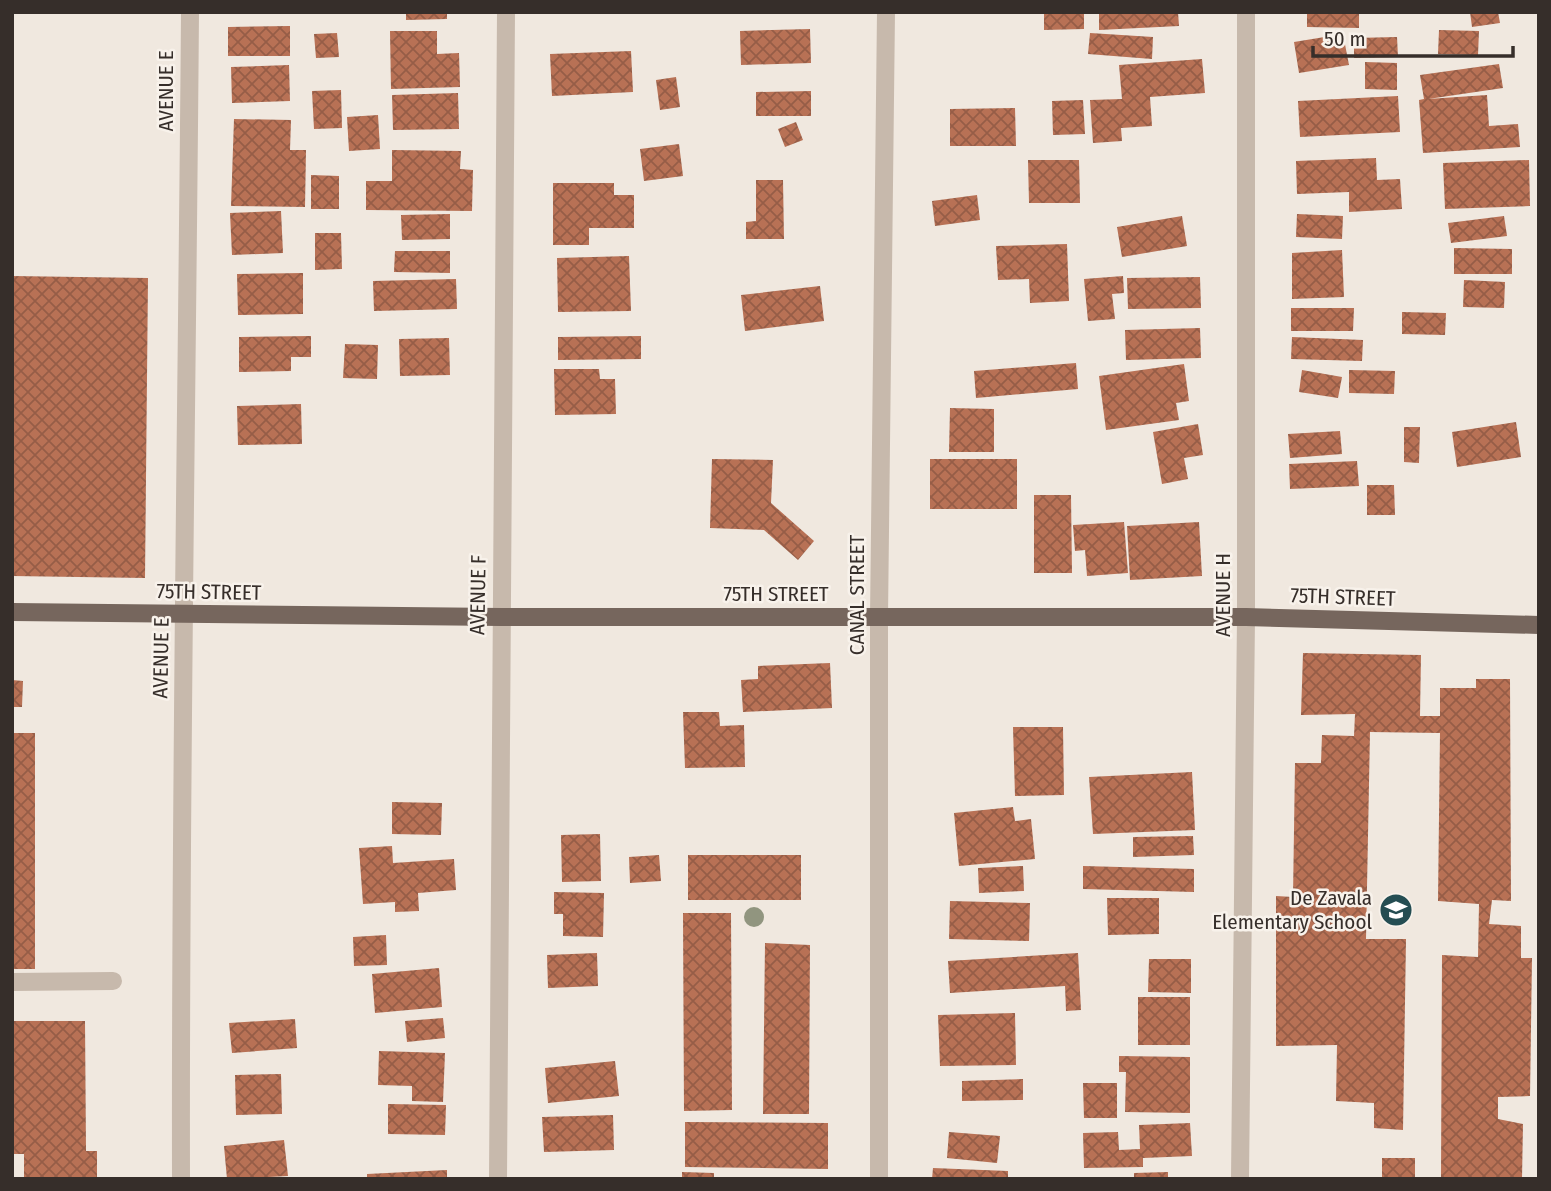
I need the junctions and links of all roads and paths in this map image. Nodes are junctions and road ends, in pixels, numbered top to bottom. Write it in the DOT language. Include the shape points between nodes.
graph roads {
  1 [pos="190,12"];
  2 [pos="506,12"];
  3 [pos="886,12"];
  4 [pos="1245,12"];
  5 [pos="12,612"];
  6 [pos="185,615"];
  7 [pos="501,617"];
  8 [pos="879,617"];
  9 [pos="1246,617"];
  10 [pos="1539,625"];
  11 [pos="113,981"];
  12 [pos="12,982"];
  13 [pos="181,1179"];
  14 [pos="498,1179"];
  15 [pos="879,1179"];
  16 [pos="1240,1179"];
  1 -- 6 [label="street, AVENUE E"];
  2 -- 7 [label="street, AVENUE F"];
  3 -- 8 [label="street, CANAL STREET"];
  4 -- 9 [label="street, AVENUE H"];
  5 -- 6 [label="main road, 75TH STREET"];
  6 -- 7 [label="main road, 75TH STREET"];
  6 -- 13 [label="street, AVENUE E"];
  7 -- 8 [label="main road, 75TH STREET"];
  7 -- 14 [label="street, AVENUE F"];
  8 -- 9 [label="main road, 75TH STREET"];
  8 -- 15 [label="street, CANAL STREET"];
  9 -- 10 [label="main road, 75TH STREET"];
  9 -- 16 [label="street, AVENUE H"];
  11 -- 12 [label="street"];
}
